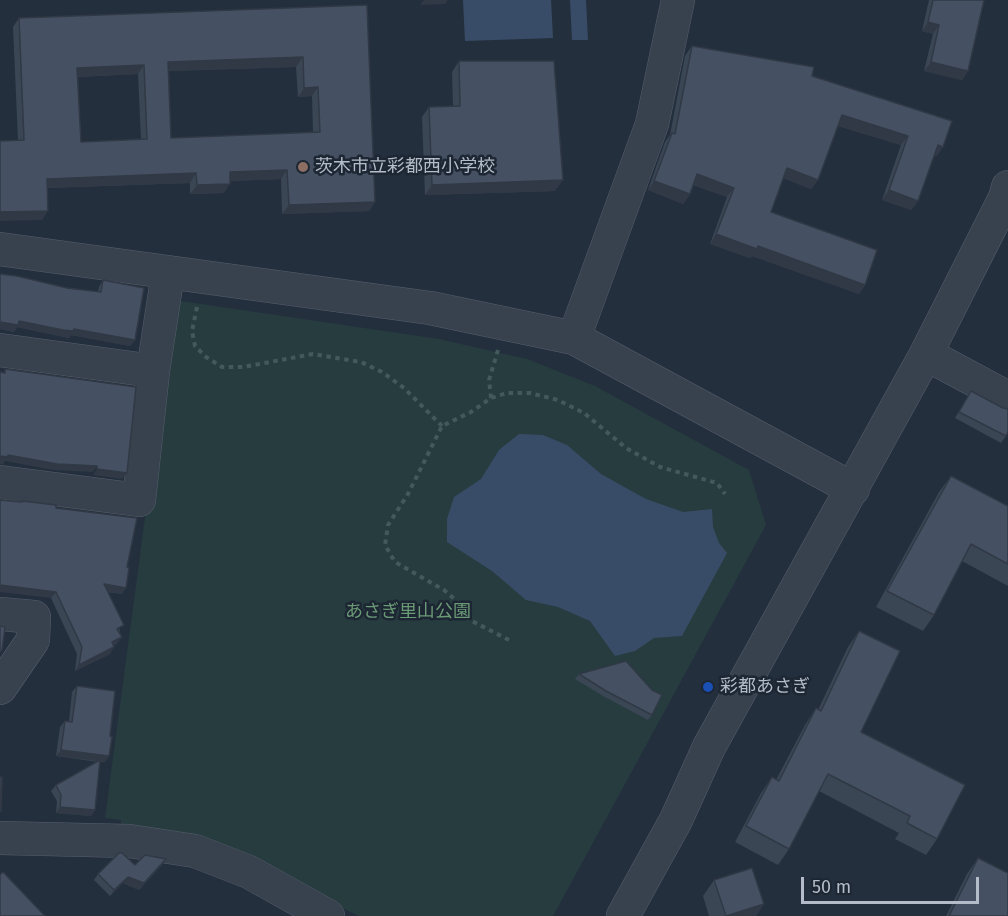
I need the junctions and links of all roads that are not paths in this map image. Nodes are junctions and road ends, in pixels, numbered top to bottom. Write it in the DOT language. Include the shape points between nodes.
graph roads {
  1 [pos="678,0"];
  2 [pos="1008,187"];
  3 [pos="0,249"];
  4 [pos="168,273"];
  5 [pos="574,338"];
  6 [pos="0,350"];
  7 [pos="926,354"];
  8 [pos="153,371"];
  9 [pos="1008,398"];
  10 [pos="0,482"];
  11 [pos="853,489"];
  12 [pos="0,614"];
  13 [pos="0,688"];
  14 [pos="709,747"];
  15 [pos="0,838"];
  16 [pos="328,916"];
  17 [pos="599,916"];
  18 [pos="623,916"];
  1 -- 5 [label="street" via="652,124"];
  2 -- 7 [label="street"];
  3 -- 4 [label="street"];
  4 -- 5 [label="street" via="430,308"];
  4 -- 8 [label="street"];
  5 -- 11 [label="street"];
  6 -- 8 [label="street"];
  7 -- 9 [label="street"];
  7 -- 11 [label="street"];
  8 -- 10 [label="street" via="139,500"];
  11 -- 14 [label="street"];
  12 -- 13 [label="street" via="34,617 33,640"];
  14 -- 17 [label="street" via="649,826"];
  14 -- 18 [label="street" via="676,820"];
  15 -- 16 [label="street" via="129,841 195,851 249,872"];
}
